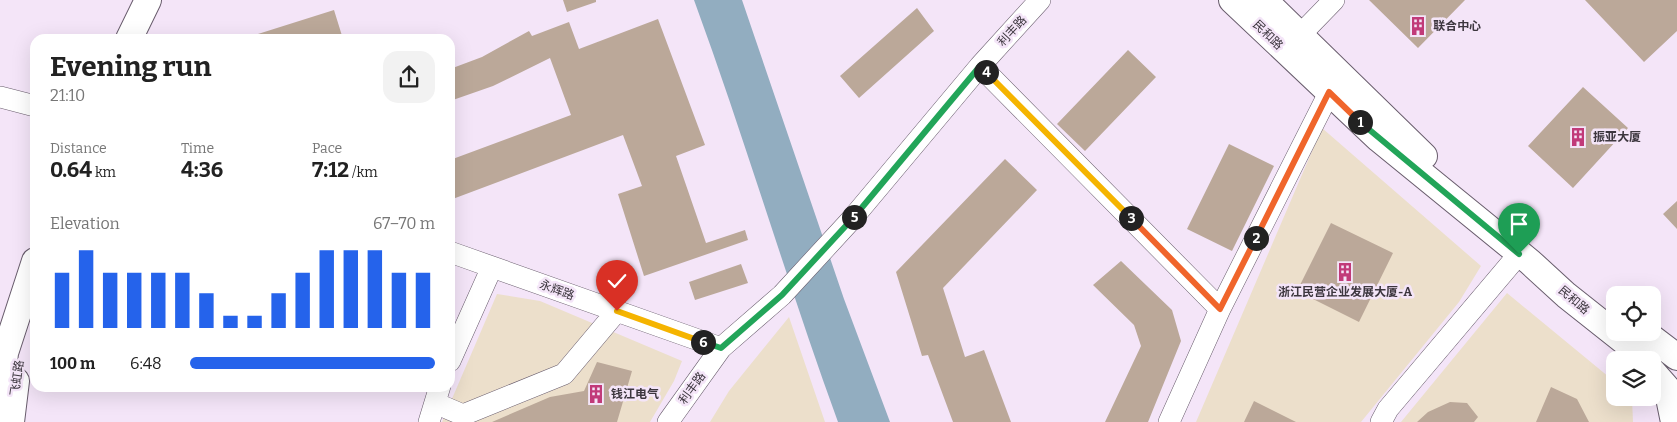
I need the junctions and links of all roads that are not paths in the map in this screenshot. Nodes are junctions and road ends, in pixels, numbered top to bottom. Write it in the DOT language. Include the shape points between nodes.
graph roads {
  1 [pos="136,0"];
  2 [pos="148,0"];
  3 [pos="1040,0"];
  4 [pos="1232,0"];
  5 [pos="1264,0"];
  6 [pos="1334,0"];
  7 [pos="120,34"];
  8 [pos="131,34"];
  9 [pos="1300,35"];
  10 [pos="980,66"];
  11 [pos="1329,92"];
  12 [pos="0,97"];
  13 [pos="30,105"];
  14 [pos="455,254"];
  15 [pos="1519,254"];
  16 [pos="492,267"];
  17 [pos="30,276"];
  18 [pos="1606,303"];
  19 [pos="1220,309"];
  20 [pos="617,311"];
  21 [pos="30,323"];
  22 [pos="721,348"];
  23 [pos="455,350"];
  24 [pos="1650,351"];
  25 [pos="1661,354"];
  26 [pos="1677,358"];
  27 [pos="1661,364"];
  28 [pos="1661,381"];
  29 [pos="1677,383"];
  30 [pos="0,403"];
  31 [pos="435,404"];
  32 [pos="11,422"];
  33 [pos="668,422"];
  34 [pos="1169,422"];
  35 [pos="1381,422"];
  36 [pos="1674,422"];
  1 -- 7 [label="main road"];
  2 -- 8 [label="main road"];
  3 -- 10 [label="street, 利丰路"];
  4 -- 11 [label="main road, 民和路"];
  5 -- 9 [label="main road, 民和路"];
  6 -- 9 [label="street"];
  9 -- 18 [label="main road, 民和路" via="1420,153"];
  10 -- 19 [label="street"];
  10 -- 22 [label="street, 利丰路" via="851,220 782,295"];
  11 -- 15 [label="main road, 民和路" via="1379,139"];
  11 -- 19 [label="street"];
  12 -- 13 [label="street"];
  14 -- 16 [label="street, 永辉路"];
  15 -- 24 [label="main road, 民和路" via="1566,295"];
  15 -- 35 [label="street" via="1388,409"];
  16 -- 20 [label="street, 永辉路"];
  16 -- 23 [label="street"];
  17 -- 30 [label="main road, 飞虹路" via="5,353"];
  19 -- 34 [label="street"];
  20 -- 22 [label="street, 永辉路"];
  20 -- 31 [label="street" via="564,374 463,415"];
  21 -- 32 [label="main road, 飞虹路" via="19,360"];
  22 -- 33 [label="street, 利丰路"];
  25 -- 26 [label="main road, 民和路"];
  27 -- 29 [label="main road, 民和路"];
  28 -- 36 [label="main road" via="1667,388"];
}
